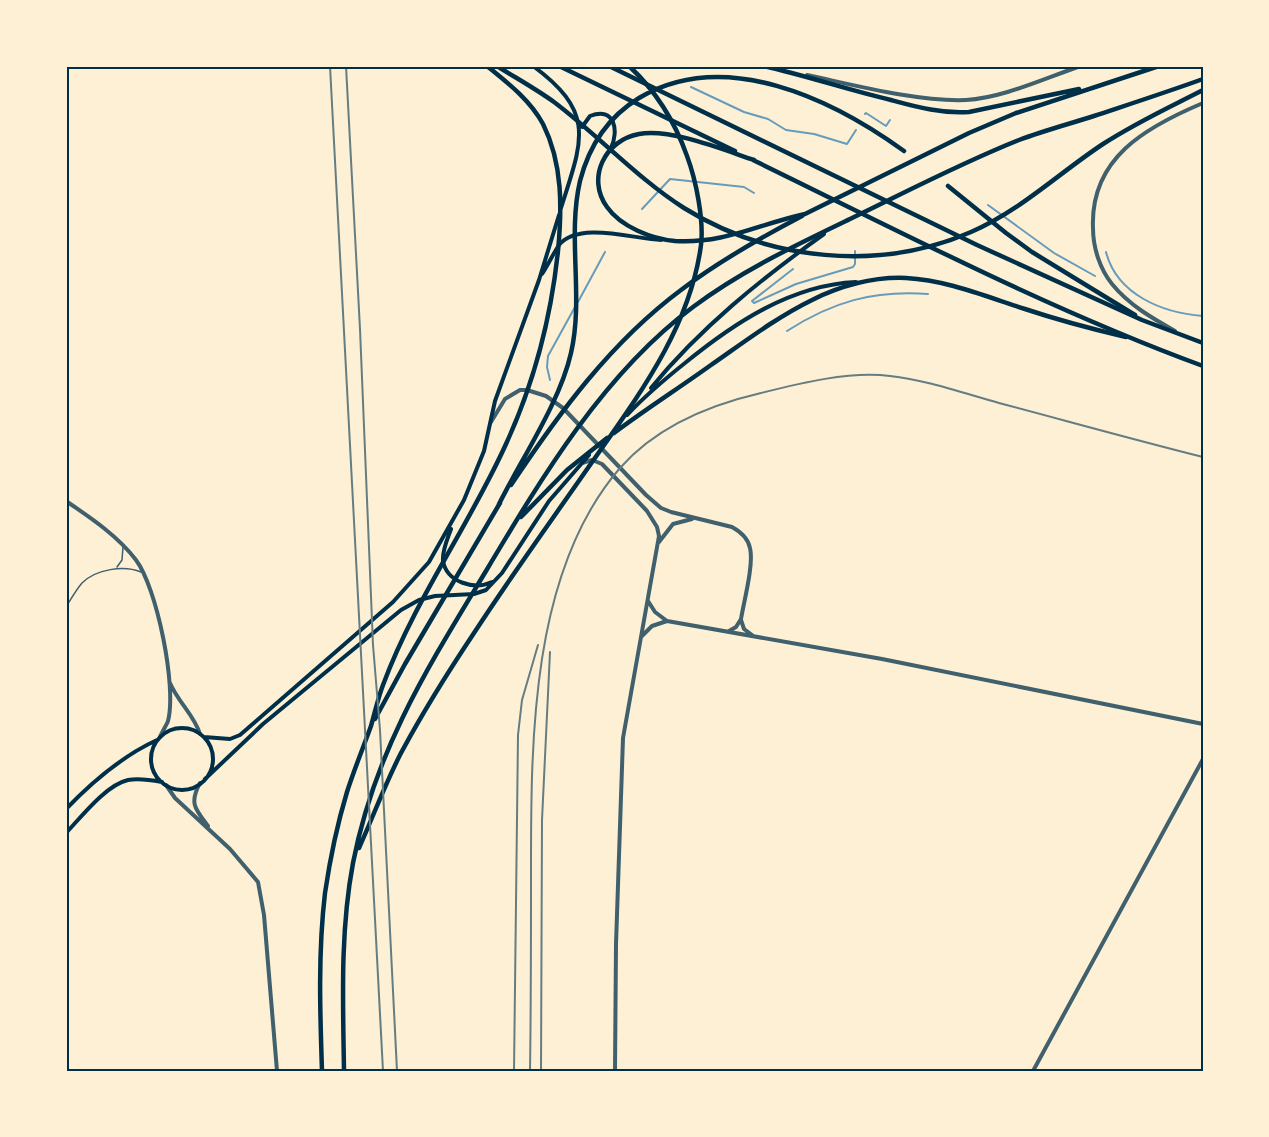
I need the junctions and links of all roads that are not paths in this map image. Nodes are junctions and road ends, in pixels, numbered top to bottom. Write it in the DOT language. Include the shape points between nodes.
graph roads {
  1 [pos="487,66"];
  2 [pos="497,66"];
  3 [pos="532,66"];
  4 [pos="559,66"];
  5 [pos="609,66"];
  6 [pos="629,66"];
  7 [pos="764,66"];
  8 [pos="1081,66"];
  9 [pos="1160,66"];
  10 [pos="773,68"];
  11 [pos="1203,79"];
  12 [pos="1099,85"];
  13 [pos="1203,90"];
  14 [pos="1203,103"];
  15 [pos="580,134"];
  16 [pos="611,148"];
  17 [pos="904,151"];
  18 [pos="754,160"];
  19 [pos="948,186"];
  20 [pos="805,214"];
  21 [pos="832,228"];
  22 [pos="674,241"];
  23 [pos="539,280"];
  24 [pos="860,282"];
  25 [pos="1142,320"];
  26 [pos="1183,336"];
  27 [pos="1128,338"];
  28 [pos="1203,343"];
  29 [pos="1203,366"];
  30 [pos="643,398"];
  31 [pos="489,426"];
  32 [pos="598,445"];
  33 [pos="581,463"];
  34 [pos="66,501"];
  35 [pos="499,504"];
  36 [pos="697,518"];
  37 [pos="454,520"];
  38 [pos="508,533"];
  39 [pos="123,545"];
  40 [pos="658,546"];
  41 [pos="116,568"];
  42 [pos="145,573"];
  43 [pos="496,580"];
  44 [pos="648,597"];
  45 [pos="66,608"];
  46 [pos="741,619"];
  47 [pos="667,621"];
  48 [pos="726,632"];
  49 [pos="758,636"];
  50 [pos="640,637"];
  51 [pos="170,682"];
  52 [pos="1203,724"];
  53 [pos="370,728"];
  54 [pos="202,736"];
  55 [pos="158,739"];
  56 [pos="1203,759"];
  57 [pos="205,779"];
  58 [pos="200,783"];
  59 [pos="164,784"];
  60 [pos="66,809"];
  61 [pos="212,831"];
  62 [pos="66,833"];
  63 [pos="354,862"];
  64 [pos="277,1071"];
  65 [pos="322,1071"];
  66 [pos="344,1071"];
  67 [pos="615,1071"];
  68 [pos="1034,1071"];
  1 -- 53 [label="main road" via="532,107 543,125 558,172 558,247 545,333 506,445 404,635 382,686"];
  2 -- 13 [label="main road" via="555,103 654,188 717,226 744,238 803,252 875,257 936,245 971,232 1000,217 1131,126"];
  3 -- 15 [label="main road" via="568,98"];
  4 -- 18 [label="main road"];
  5 -- 25 [label="main road"];
  6 -- 63 [label="main road" via="661,103 679,134 691,167 701,243 694,280 679,322 633,403 435,694 401,753"];
  7 -- 10 [label="main road"];
  8 -- 10 [label="street" via="1008,91 967,100 875,89"];
  9 -- 12 [label="main road"];
  10 -- 12 [label="main road" via="848,90 953,113"];
  11 -- 21 [label="main road" via="1024,138"];
  12 -- 20 [label="main road" via="969,133"];
  14 -- 26 [label="street" via="1159,122 1124,149 1100,184 1093,222 1099,262 1112,285 1144,313"];
  15 -- 16 [label="main road" via="590,116 606,115 616,131"];
  15 -- 23 [label="main road"];
  16 -- 18 [label="main road" via="639,133 658,134"];
  16 -- 22 [label="main road" via="599,171 598,185 606,207 630,227"];
  17 -- 35 [label="main road" via="847,115 807,97 727,77 667,84 617,115 592,147 580,180 575,211 576,313 567,369"];
  18 -- 27 [label="main road"];
  19 -- 25 [label="main road" via="1032,252"];
  20 -- 22 [label="main road" via="720,238"];
  20 -- 35 [label="main road" via="721,262 650,316 603,362 543,438"];
  21 -- 30 [label="main road" via="723,313"];
  21 -- 38 [label="main road" via="734,280 664,330 620,375 575,433"];
  22 -- 23 [label="main road" via="610,234 572,236 559,245"];
  23 -- 31 [label="main road"];
  24 -- 27 [label="main road" via="907,278 932,282"];
  24 -- 30 [label="main road" via="814,289 753,314 724,332"];
  24 -- 38 [label="main road" via="798,306 764,327 598,444 541,495"];
  25 -- 26 [label="main road"];
  26 -- 28 [label="main road"];
  27 -- 29 [label="main road"];
  30 -- 32 [label="main road"];
  31 -- 32 [label="street" via="505,399 527,390 555,402"];
  31 -- 37 [label="main road" via="484,451"];
  32 -- 33 [label="main road"];
  32 -- 36 [label="street" via="661,508"];
  33 -- 40 [label="street" via="592,460 602,464 639,503 657,527"];
  33 -- 43 [label="main road" via="549,501"];
  34 -- 39 [label="street"];
  35 -- 53 [label="main road"];
  36 -- 40 [label="street" via="673,524"];
  36 -- 46 [label="street" via="740,531 750,547"];
  37 -- 43 [label="main road" via="443,552 446,568 468,585"];
  37 -- 54 [label="main road" via="429,562 393,602 240,735 230,739"];
  38 -- 63 [label="main road" via="401,718 370,797"];
  39 -- 41 [label="lane" via="122,560"];
  39 -- 42 [label="street"];
  40 -- 44 [label="street"];
  41 -- 42 [label="lane"];
  41 -- 45 [label="lane" via="84,582"];
  42 -- 51 [label="street" via="158,612"];
  43 -- 57 [label="main road" via="481,592 435,596 401,610 263,724"];
  44 -- 47 [label="street" via="652,609"];
  44 -- 50 [label="street"];
  46 -- 48 [label="street"];
  46 -- 49 [label="street" via="747,632"];
  47 -- 48 [label="street"];
  47 -- 50 [label="street"];
  48 -- 49 [label="street"];
  49 -- 52 [label="street"];
  50 -- 67 [label="street" via="623,738"];
  51 -- 54 [label="street"];
  51 -- 55 [label="street" via="168,717"];
  53 -- 65 [label="main road" via="339,820 326,890 320,947"];
  54 -- 55 [label="main road" via="176,728"];
  54 -- 57 [label="main road" via="213,758"];
  55 -- 59 [label="main road" via="151,762"];
  55 -- 60 [label="main road" via="114,765"];
  56 -- 68 [label="street"];
  57 -- 58 [label="main road"];
  58 -- 59 [label="main road" via="183,789"];
  58 -- 61 [label="street" via="194,805"];
  59 -- 61 [label="street"];
  59 -- 62 [label="main road" via="140,779 121,783 104,794"];
  61 -- 64 [label="street" via="258,882"];
  63 -- 66 [label="main road" via="343,975"];
}
